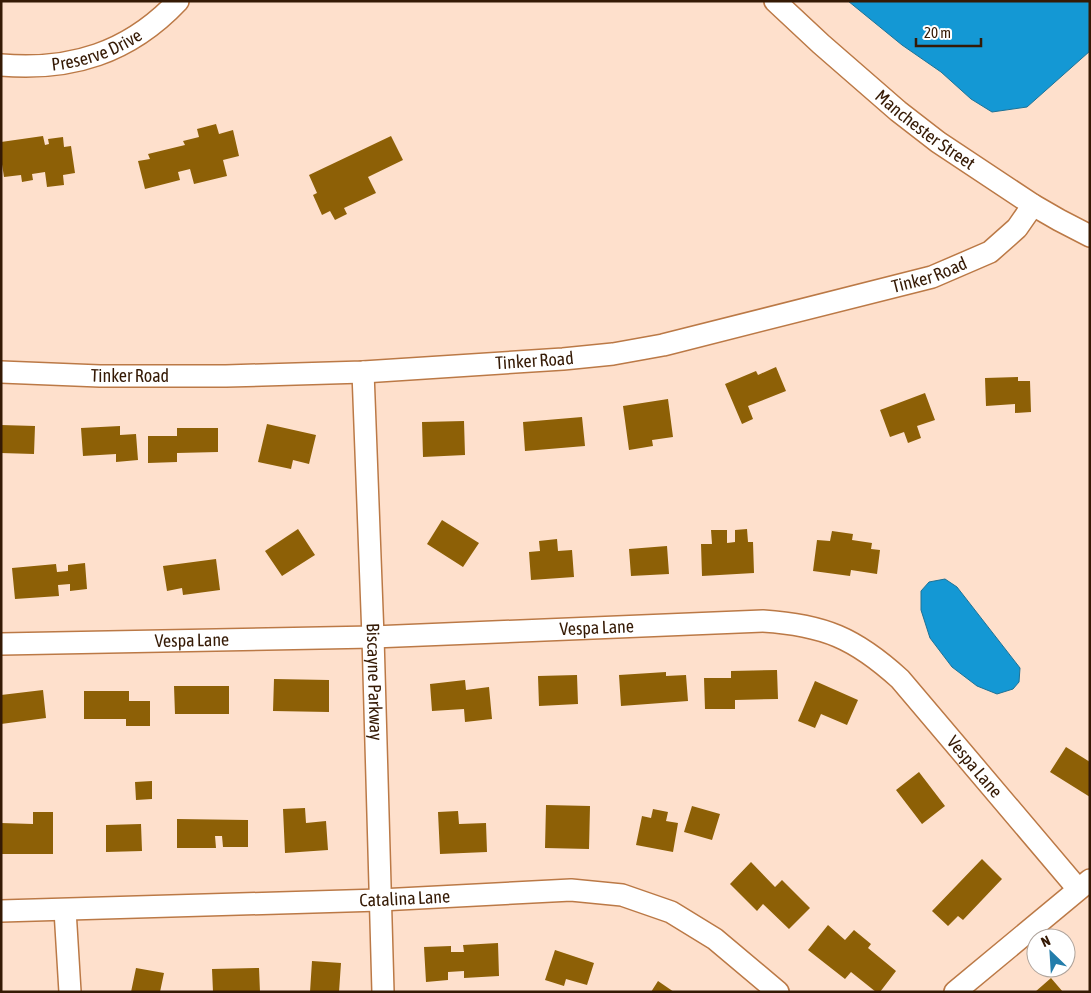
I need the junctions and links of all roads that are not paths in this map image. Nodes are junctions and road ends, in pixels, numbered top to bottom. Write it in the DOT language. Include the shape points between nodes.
graph roads {
  1 [pos="178,1"];
  2 [pos="775,1"];
  3 [pos="1,65"];
  4 [pos="1033,205"];
  5 [pos="1090,236"];
  6 [pos="1,372"];
  7 [pos="363,372"];
  8 [pos="372,637"];
  9 [pos="1,644"];
  10 [pos="1084,884"];
  11 [pos="380,900"];
  12 [pos="65,910"];
  13 [pos="1,912"];
  14 [pos="70,992"];
  15 [pos="383,992"];
  16 [pos="778,992"];
  17 [pos="955,992"];
  1 -- 3 [label="street, Preserve Drive" via="149,28 106,52 56,65"];
  2 -- 4 [label="street, Manchester Street" via="898,111 938,142"];
  4 -- 5 [label="street, Manchester Street"];
  4 -- 7 [label="street, Tinker Road" via="1017,228 990,252 932,277 737,327 613,354"];
  6 -- 7 [label="street, Tinker Road" via="100,376"];
  7 -- 8 [label="street, Biscayne Parkway"];
  8 -- 9 [label="street, Vespa Lane"];
  8 -- 10 [label="street, Vespa Lane" via="763,621 813,627 837,635 860,647 900,679"];
  8 -- 11 [label="street, Biscayne Parkway"];
  10 -- 17 [label="street"];
  11 -- 12 [label="street, Catalina Lane"];
  11 -- 15 [label="street, Biscayne Parkway"];
  11 -- 16 [label="street, Catalina Lane" via="571,890 622,895 671,912 715,939"];
  12 -- 13 [label="street, Catalina Lane"];
  12 -- 14 [label="street"];
}
